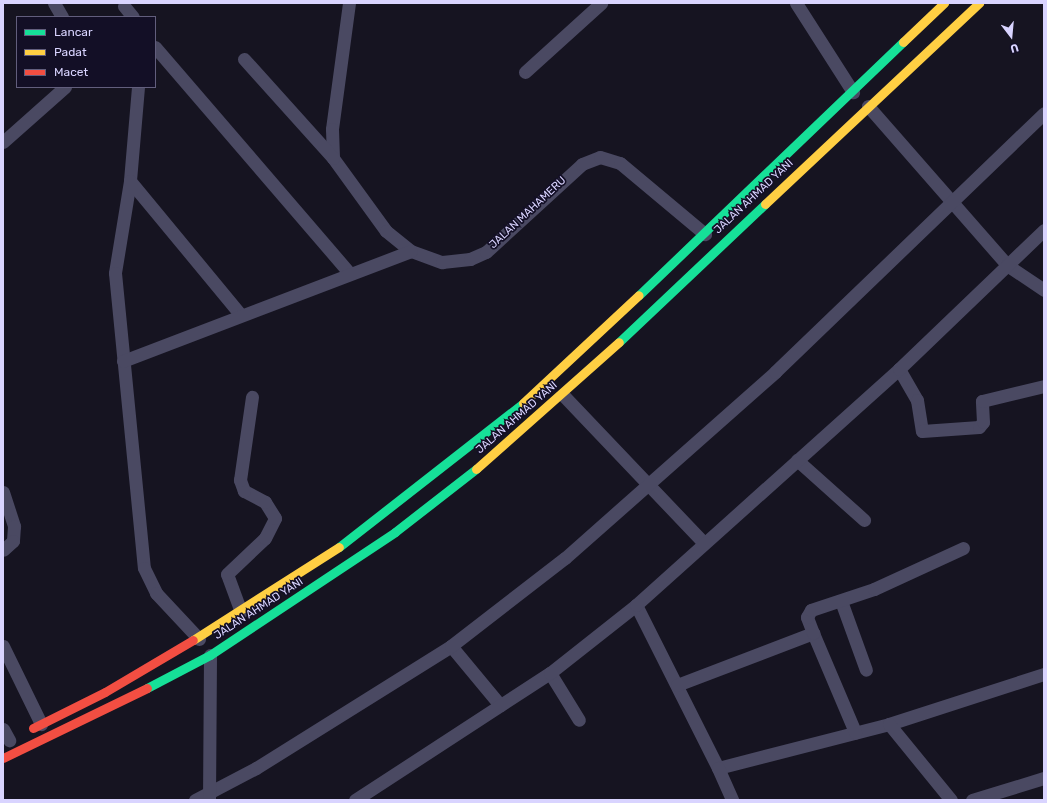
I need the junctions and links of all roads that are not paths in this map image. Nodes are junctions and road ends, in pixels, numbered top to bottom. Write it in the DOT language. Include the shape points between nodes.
graph roads {
  1 [pos="54,3"];
  2 [pos="349,3"];
  3 [pos="601,3"];
  4 [pos="796,3"];
  5 [pos="944,3"];
  6 [pos="979,3"];
  7 [pos="124,6"];
  8 [pos="61,16"];
  9 [pos="132,16"];
  10 [pos="156,47"];
  11 [pos="244,59"];
  12 [pos="525,72"];
  13 [pos="64,88"];
  14 [pos="138,88"];
  15 [pos="853,92"];
  16 [pos="868,106"];
  17 [pos="1044,113"];
  18 [pos="3,142"];
  19 [pos="333,158"];
  20 [pos="130,181"];
  21 [pos="950,203"];
  22 [pos="1044,230"];
  23 [pos="705,234"];
  24 [pos="411,251"];
  25 [pos="1007,265"];
  26 [pos="350,274"];
  27 [pos="1044,290"];
  28 [pos="241,315"];
  29 [pos="123,361"];
  30 [pos="899,369"];
  31 [pos="1044,386"];
  32 [pos="563,394"];
  33 [pos="252,397"];
  34 [pos="797,460"];
  35 [pos="651,485"];
  36 [pos="3,492"];
  37 [pos="864,520"];
  38 [pos="703,542"];
  39 [pos="963,548"];
  40 [pos="3,550"];
  41 [pos="841,601"];
  42 [pos="636,605"];
  43 [pos="241,612"];
  44 [pos="812,633"];
  45 [pos="199,639"];
  46 [pos="3,646"];
  47 [pos="451,646"];
  48 [pos="210,655"];
  49 [pos="866,670"];
  50 [pos="550,673"];
  51 [pos="1044,674"];
  52 [pos="677,685"];
  53 [pos="500,705"];
  54 [pos="579,720"];
  55 [pos="41,724"];
  56 [pos="890,724"];
  57 [pos="855,732"];
  58 [pos="5,737"];
  59 [pos="3,758"];
  60 [pos="718,768"];
  61 [pos="1044,778"];
  62 [pos="209,797"];
  63 [pos="196,800"];
  64 [pos="355,800"];
  65 [pos="732,800"];
  66 [pos="951,800"];
  67 [pos="972,800"];
  1 -- 8 [label="street"];
  2 -- 19 [label="street" via="332,129"];
  3 -- 12 [label="street"];
  4 -- 15 [label="street"];
  5 -- 15 [label="highway, JALAN AHMAD YANI"];
  6 -- 16 [label="highway, JALAN AHMAD YANI"];
  7 -- 9 [label="street"];
  10 -- 26 [label="street"];
  11 -- 19 [label="street, JALAN MAHAMERU"];
  13 -- 18 [label="street"];
  14 -- 20 [label="street"];
  15 -- 23 [label="highway, JALAN AHMAD YANI"];
  16 -- 21 [label="street"];
  16 -- 32 [label="highway, JALAN AHMAD YANI"];
  17 -- 21 [label="street"];
  19 -- 24 [label="street, JALAN MAHAMERU" via="386,231"];
  20 -- 28 [label="street"];
  20 -- 29 [label="street" via="115,273"];
  21 -- 25 [label="street"];
  21 -- 35 [label="street" via="775,372"];
  22 -- 25 [label="street"];
  23 -- 24 [label="street, JALAN MAHAMERU" via="620,163 600,157 582,164 486,252 470,259 442,262"];
  23 -- 43 [label="highway, JALAN AHMAD YANI" via="500,424 341,545"];
  24 -- 26 [label="street"];
  25 -- 27 [label="street"];
  25 -- 30 [label="street"];
  26 -- 28 [label="street"];
  28 -- 29 [label="street"];
  29 -- 45 [label="street" via="144,568 156,593"];
  30 -- 31 [label="street" via="917,400 922,431 979,427 983,422 982,401"];
  30 -- 34 [label="street"];
  32 -- 35 [label="street"];
  32 -- 48 [label="highway, JALAN AHMAD YANI" via="465,478 395,532"];
  33 -- 43 [label="street" via="240,480 244,491 266,502 275,518 265,538 227,574"];
  34 -- 37 [label="street"];
  34 -- 38 [label="street"];
  35 -- 38 [label="street"];
  35 -- 47 [label="street" via="565,558"];
  36 -- 40 [label="street" via="14,526 13,541"];
  38 -- 42 [label="street"];
  39 -- 41 [label="street"];
  41 -- 44 [label="street" via="809,612"];
  41 -- 49 [label="street"];
  42 -- 50 [label="street"];
  42 -- 52 [label="street"];
  43 -- 45 [label="highway, JALAN AHMAD YANI"];
  44 -- 52 [label="street"];
  44 -- 57 [label="street"];
  45 -- 48 [label="highway"];
  45 -- 55 [label="highway, JALAN AHMAD YANI"];
  46 -- 55 [label="street"];
  47 -- 53 [label="street"];
  47 -- 62 [label="street"];
  48 -- 59 [label="highway, JALAN AHMAD YANI" via="99,714"];
  48 -- 62 [label="street"];
  50 -- 53 [label="street"];
  50 -- 54 [label="street"];
  51 -- 56 [label="street"];
  52 -- 60 [label="street"];
  53 -- 64 [label="street"];
  55 -- 58 [label="highway, JALAN AHMAD YANI"];
  56 -- 57 [label="street"];
  56 -- 66 [label="street"];
  57 -- 60 [label="street"];
  60 -- 65 [label="street"];
  61 -- 67 [label="street"];
  62 -- 63 [label="street"];
}
